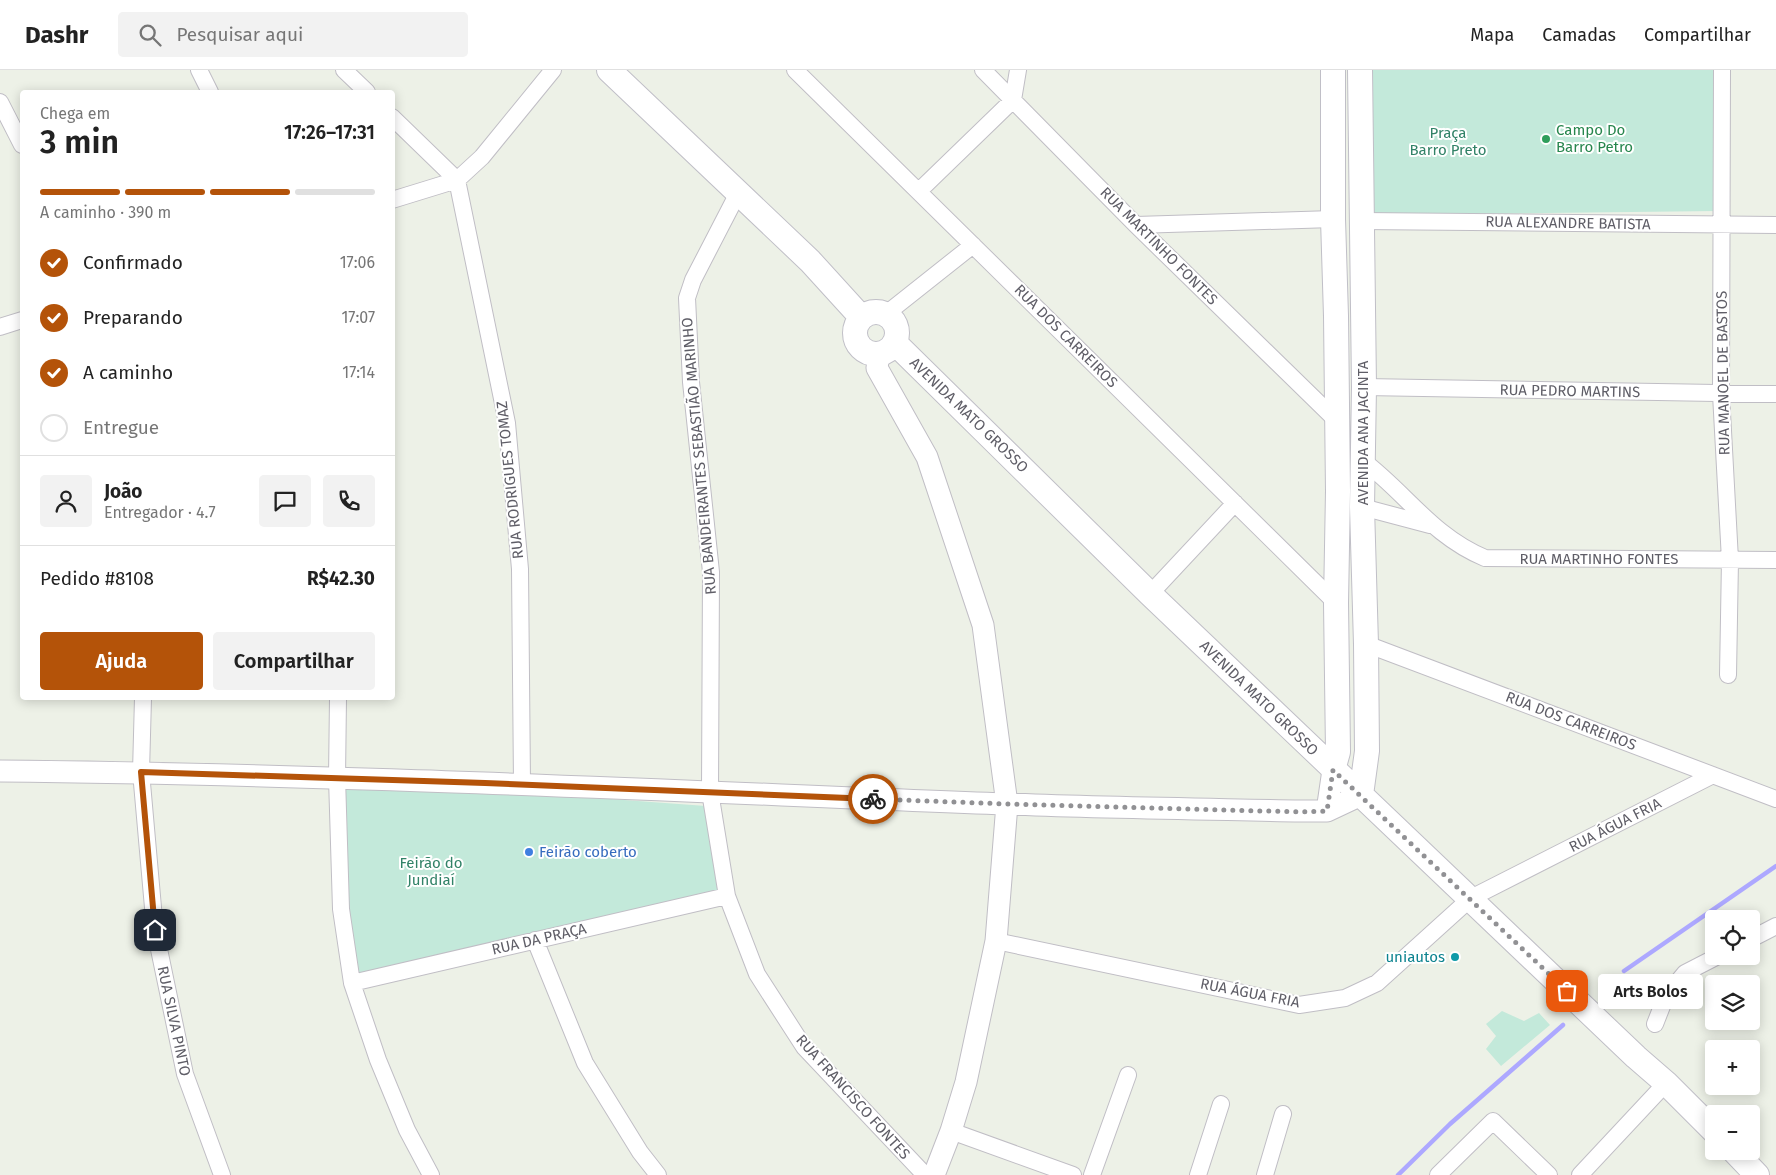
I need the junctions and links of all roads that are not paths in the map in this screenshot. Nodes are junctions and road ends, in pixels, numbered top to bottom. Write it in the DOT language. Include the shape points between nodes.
graph roads {
  1 [pos="198,70"];
  2 [pos="344,70"];
  3 [pos="553,70"];
  4 [pos="609,70"];
  5 [pos="795,70"];
  6 [pos="983,70"];
  7 [pos="1018,70"];
  8 [pos="1333,70"];
  9 [pos="1360,70"];
  10 [pos="1722,70"];
  11 [pos="209,90"];
  12 [pos="365,90"];
  13 [pos="1013,100"];
  14 [pos="0,102"];
  15 [pos="395,120"];
  16 [pos="20,141"];
  17 [pos="457,180"];
  18 [pos="919,191"];
  19 [pos="738,192"];
  20 [pos="395,199"];
  21 [pos="1332,219"];
  22 [pos="1361,221"];
  23 [pos="1136,225"];
  24 [pos="1722,225"];
  25 [pos="1776,225"];
  26 [pos="974,245"];
  27 [pos="886,314"];
  28 [pos="1336,316"];
  29 [pos="861,317"];
  30 [pos="1363,318"];
  31 [pos="20,321"];
  32 [pos="0,327"];
  33 [pos="887,349"];
  34 [pos="1364,387"];
  35 [pos="1721,394"];
  36 [pos="1776,394"];
  37 [pos="1337,421"];
  38 [pos="1362,460"];
  39 [pos="1235,503"];
  40 [pos="1362,507"];
  41 [pos="1432,526"];
  42 [pos="1730,560"];
  43 [pos="1776,560"];
  44 [pos="1150,594"];
  45 [pos="1336,603"];
  46 [pos="1366,644"];
  47 [pos="1728,675"];
  48 [pos="1336,677"];
  49 [pos="1367,678"];
  50 [pos="143,700"];
  51 [pos="338,700"];
  52 [pos="1333,770"];
  53 [pos="0,771"];
  54 [pos="141,772"];
  55 [pos="1713,775"];
  56 [pos="337,778"];
  57 [pos="522,784"];
  58 [pos="710,792"];
  59 [pos="1361,795"];
  60 [pos="1776,799"];
  61 [pos="1007,804"];
  62 [pos="1327,811"];
  63 [pos="726,896"];
  64 [pos="1471,898"];
  65 [pos="1776,926"];
  66 [pos="1760,934"];
  67 [pos="535,940"];
  68 [pos="996,941"];
  69 [pos="1705,963"];
  70 [pos="352,983"];
  71 [pos="1655,1024"];
  72 [pos="1128,1074"];
  73 [pos="1666,1083"];
  74 [pos="1221,1104"];
  75 [pos="1283,1114"];
  76 [pos="1705,1122"];
  77 [pos="950,1131"];
  78 [pos="1743,1160"];
  79 [pos="1757,1174"];
  80 [pos="222,1175"];
  81 [pos="431,1175"];
  82 [pos="658,1175"];
  83 [pos="925,1175"];
  84 [pos="934,1175"];
  85 [pos="1073,1175"];
  86 [pos="1092,1175"];
  87 [pos="1198,1175"];
  88 [pos="1265,1175"];
  89 [pos="1438,1175"];
  90 [pos="1549,1175"];
  91 [pos="1580,1175"];
  1 -- 11 [label="street"];
  2 -- 12 [label="street"];
  3 -- 17 [label="street" via="482,157"];
  4 -- 19 [label="main road"];
  5 -- 18 [label="street, RUA DOS CARREIROS"];
  6 -- 13 [label="street, RUA MARTINHO FONTES"];
  7 -- 13 [label="street"];
  8 -- 21 [label="main road, AVENIDA ANA JACINTA"];
  9 -- 22 [label="main road, AVENIDA ANA JACINTA"];
  10 -- 24 [label="street, RUA MANOEL DE BASTOS"];
  13 -- 18 [label="street"];
  13 -- 23 [label="street, RUA MARTINHO FONTES"];
  14 -- 16 [label="street"];
  15 -- 17 [label="street"];
  17 -- 20 [label="street"];
  17 -- 57 [label="street, RUA RODRIGUES TOMAZ" via="506,423 520,569"];
  18 -- 26 [label="street, RUA DOS CARREIROS"];
  19 -- 29 [label="main road" via="810,261"];
  19 -- 58 [label="street, RUA BANDEIRANTES SEBASTIÃO MARINHO" via="687,298 691,382 711,572"];
  21 -- 23 [label="street"];
  21 -- 28 [label="main road, AVENIDA ANA JACINTA"];
  22 -- 24 [label="street, RUA ALEXANDRE BATISTA"];
  22 -- 30 [label="main road, AVENIDA ANA JACINTA"];
  23 -- 37 [label="street, RUA MARTINHO FONTES"];
  24 -- 25 [label="street, RUA ALEXANDRE BATISTA"];
  24 -- 35 [label="street, RUA MANOEL DE BASTOS"];
  26 -- 27 [label="street"];
  26 -- 39 [label="street, RUA DOS CARREIROS"];
  27 -- 29 [label="main road" via="873,311"];
  27 -- 33 [label="main road" via="896,324 898,337"];
  28 -- 30 [label="main road"];
  28 -- 37 [label="main road, AVENIDA ANA JACINTA"];
  29 -- 33 [label="main road" via="855,329 857,342 866,352"];
  30 -- 34 [label="main road, AVENIDA ANA JACINTA"];
  31 -- 32 [label="street"];
  33 -- 44 [label="main road, AVENIDA MATO GROSSO"];
  33 -- 61 [label="street" via="877,368 926,457 983,625"];
  34 -- 35 [label="street, RUA PEDRO MARTINS"];
  34 -- 38 [label="main road, AVENIDA ANA JACINTA"];
  35 -- 36 [label="street, RUA PEDRO MARTINS"];
  35 -- 42 [label="street, RUA MANOEL DE BASTOS"];
  37 -- 45 [label="main road, AVENIDA ANA JACINTA"];
  38 -- 40 [label="main road, AVENIDA ANA JACINTA"];
  38 -- 41 [label="street, RUA MARTINHO FONTES"];
  39 -- 44 [label="street"];
  39 -- 45 [label="street, RUA DOS CARREIROS"];
  40 -- 41 [label="street, RUA MARTINHO FONTES"];
  40 -- 46 [label="main road, AVENIDA ANA JACINTA"];
  41 -- 42 [label="street, RUA MARTINHO FONTES" via="1465,550 1485,558"];
  42 -- 43 [label="street, RUA MARTINHO FONTES"];
  42 -- 47 [label="street, RUA MANOEL DE BASTOS"];
  44 -- 52 [label="main road, AVENIDA MATO GROSSO"];
  45 -- 48 [label="main road, AVENIDA ANA JACINTA"];
  46 -- 49 [label="main road, AVENIDA ANA JACINTA"];
  46 -- 55 [label="street, RUA DOS CARREIROS"];
  48 -- 49 [label="main road"];
  48 -- 52 [label="main road, AVENIDA ANA JACINTA" via="1338,752"];
  49 -- 59 [label="main road, AVENIDA ANA JACINTA" via="1367,751"];
  50 -- 54 [label="street, RUA SILVA PINTO"];
  51 -- 56 [label="street"];
  52 -- 59 [label="main road, AVENIDA MATO GROSSO"];
  52 -- 62 [label="street"];
  53 -- 54 [label="street"];
  54 -- 56 [label="street"];
  54 -- 80 [label="street, RUA SILVA PINTO" via="155,930 185,1074"];
  55 -- 60 [label="street, RUA DOS CARREIROS"];
  55 -- 64 [label="street, RUA ÁGUA FRIA"];
  56 -- 57 [label="street"];
  56 -- 70 [label="street" via="340,909"];
  57 -- 58 [label="street"];
  58 -- 61 [label="street"];
  58 -- 63 [label="street, RUA FRANCISCO FONTES"];
  59 -- 62 [label="street"];
  59 -- 64 [label="main road, AVENIDA MATO GROSSO"];
  61 -- 62 [label="street"];
  61 -- 68 [label="street"];
  63 -- 67 [label="street, RUA DA PRAÇA"];
  63 -- 83 [label="street, RUA FRANCISCO FONTES" via="757,974 804,1047"];
  64 -- 68 [label="street, RUA ÁGUA FRIA" via="1377,983 1345,998 1299,1005"];
  64 -- 73 [label="main road, AVENIDA MATO GROSSO"];
  65 -- 66 [label="street"];
  67 -- 70 [label="street, RUA DA PRAÇA"];
  67 -- 82 [label="street" via="585,1062 640,1152"];
  68 -- 77 [label="street" via="966,1082"];
  69 -- 71 [label="street" via="1685,973 1666,996"];
  70 -- 81 [label="street" via="378,1060 407,1130"];
  72 -- 86 [label="street"];
  73 -- 76 [label="main road, AVENIDA MATO GROSSO"];
  73 -- 91 [label="street"];
  74 -- 87 [label="street"];
  75 -- 88 [label="street"];
  77 -- 84 [label="street"];
  77 -- 85 [label="street"];
  78 -- 79 [label="main road"];
  89 -- 90 [label="street" via="1493,1120"];
}
